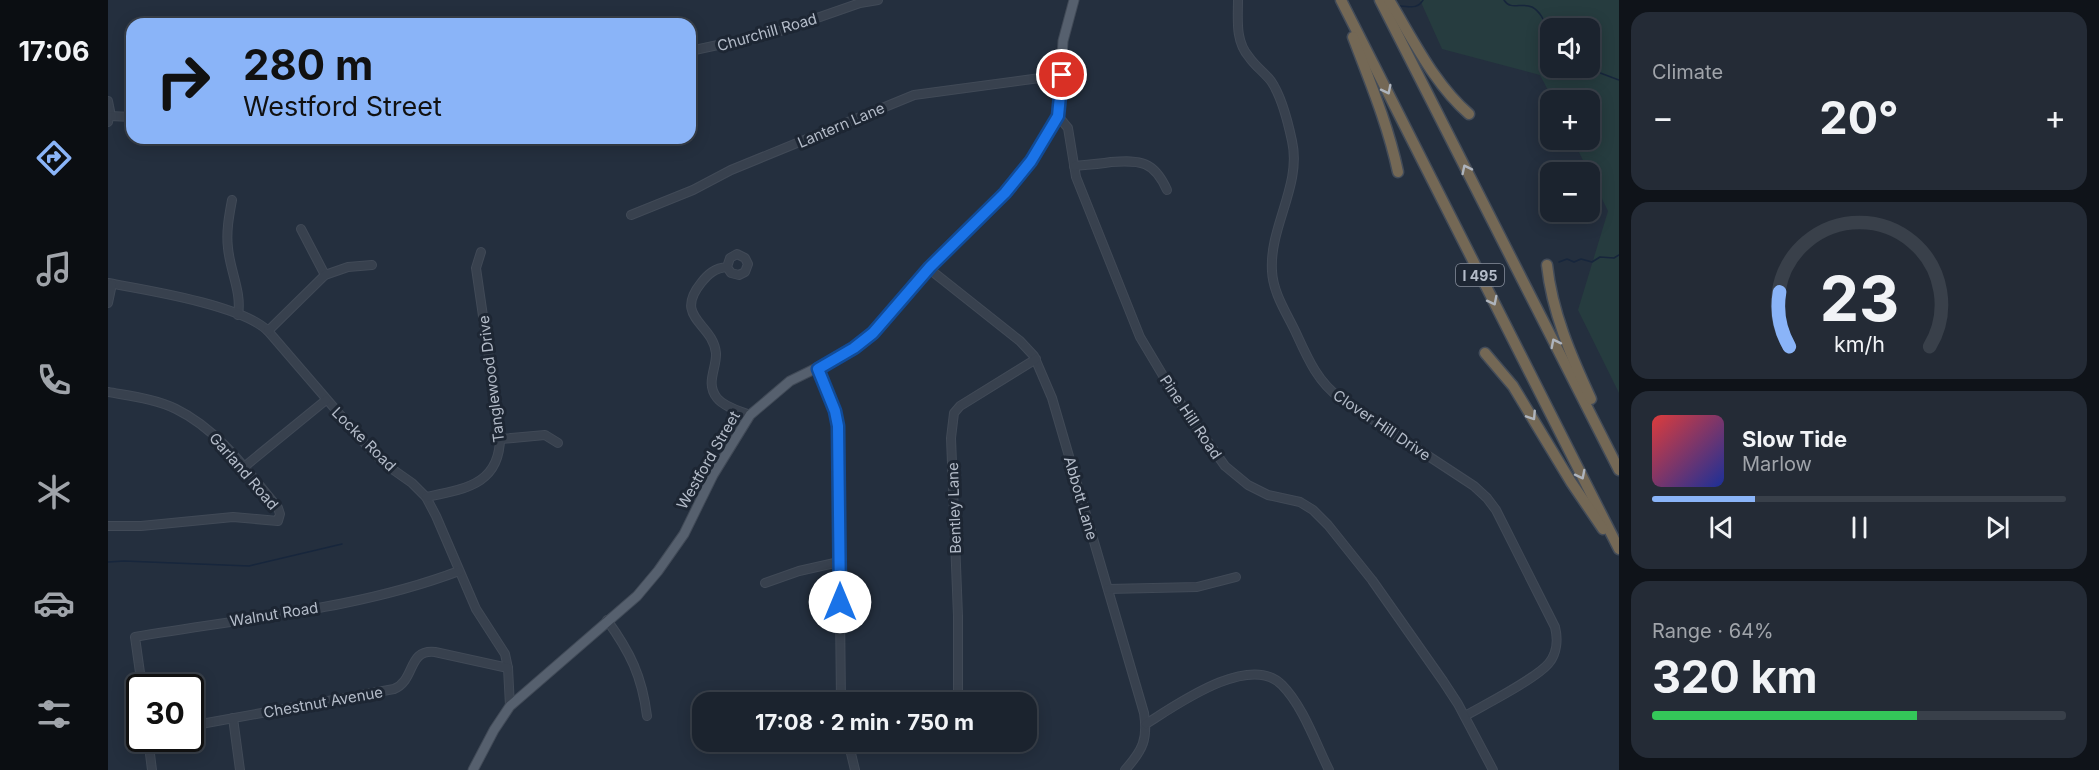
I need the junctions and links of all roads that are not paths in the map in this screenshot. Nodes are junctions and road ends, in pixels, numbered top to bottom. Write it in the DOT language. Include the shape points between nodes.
graph roads {
  1 [pos="878,0"];
  2 [pos="1074,0"];
  3 [pos="1238,0"];
  4 [pos="1340,0"];
  5 [pos="1380,0"];
  6 [pos="1389,0"];
  7 [pos="696,50"];
  8 [pos="1062,75"];
  9 [pos="108,101"];
  10 [pos="1468,114"];
  11 [pos="1058,116"];
  12 [pos="126,118"];
  13 [pos="109,119"];
  14 [pos="1074,166"];
  15 [pos="1398,172"];
  16 [pos="1167,190"];
  17 [pos="232,200"];
  18 [pos="631,215"];
  19 [pos="301,229"];
  20 [pos="481,252"];
  21 [pos="372,265"];
  22 [pos="1547,265"];
  23 [pos="727,267"];
  24 [pos="928,268"];
  25 [pos="325,275"];
  26 [pos="110,284"];
  27 [pos="108,303"];
  28 [pos="238,315"];
  29 [pos="268,331"];
  30 [pos="1485,353"];
  31 [pos="1036,359"];
  32 [pos="818,369"];
  33 [pos="108,392"];
  34 [pos="326,400"];
  35 [pos="750,415"];
  36 [pos="501,439"];
  37 [pos="558,443"];
  38 [pos="1619,462"];
  39 [pos="244,467"];
  40 [pos="1619,470"];
  41 [pos="426,497"];
  42 [pos="108,526"];
  43 [pos="1619,550"];
  44 [pos="839,562"];
  45 [pos="459,571"];
  46 [pos="1236,577"];
  47 [pos="765,583"];
  48 [pos="1108,590"];
  49 [pos="607,620"];
  50 [pos="508,668"];
  51 [pos="140,674"];
  52 [pos="841,692"];
  53 [pos="958,692"];
  54 [pos="510,706"];
  55 [pos="647,716"];
  56 [pos="1465,716"];
  57 [pos="233,718"];
  58 [pos="204,723"];
  59 [pos="1146,724"];
  60 [pos="150,752"];
  61 [pos="851,752"];
  62 [pos="1127,769"];
  63 [pos="152,770"];
  64 [pos="240,770"];
  65 [pos="473,770"];
  66 [pos="855,770"];
  67 [pos="1329,770"];
  68 [pos="1493,770"];
  1 -- 7 [label="street, Churchill Road" via="774,33"];
  2 -- 8 [label="main road, Westford Street" via="1064,31"];
  3 -- 56 [label="street, Clover Hill Drive" via="1242,46 1273,85 1292,142 1293,168 1272,270 1276,292 1309,361 1324,384 1340,398 1487,498 1555,627 1556,650 1544,669"];
  4 -- 15 [label="highway" via="1377,97"];
  4 -- 43 [label="highway, I 495, one-way"];
  40 -- 5 [label="highway, I 495, one-way"];
  6 -- 10 [label="highway" via="1440,84"];
  8 -- 11 [label="main road, Westford Street"];
  8 -- 18 [label="street, Lantern Lane" via="914,95"];
  9 -- 13 [label="street"];
  11 -- 14 [label="street, Pine Hill Road" via="1068,129"];
  11 -- 24 [label="main road, Westford Street" via="1031,161 1005,193"];
  12 -- 13 [label="street"];
  14 -- 16 [label="street" via="1142,162 1155,171"];
  14 -- 56 [label="street, Pine Hill Road" via="1140,338 1207,443 1225,466 1248,485 1268,495 1300,502 1328,525 1407,629"];
  17 -- 28 [label="street" via="228,248 239,297"];
  19 -- 25 [label="street"];
  20 -- 36 [label="street, Tanglewood Drive" via="476,268"];
  21 -- 25 [label="street" via="348,267"];
  22 -- 38 [label="highway" via="1563,334"];
  23 -- 35 [label="street" via="705,278 693,293 690,307 715,348 711,380 716,396"];
  24 -- 31 [label="street, Abbott Lane" via="1020,341"];
  24 -- 32 [label="main road, Westford Street" via="873,333"];
  25 -- 29 [label="street"];
  26 -- 27 [label="street"];
  26 -- 28 [label="street, Locke Road" via="200,302"];
  28 -- 29 [label="street, Locke Road"];
  29 -- 34 [label="street, Locke Road"];
  30 -- 43 [label="highway, one-way" via="1513,386 1588,508"];
  31 -- 48 [label="street, Abbott Lane" via="1052,398"];
  31 -- 53 [label="street, Bentley Lane" via="960,406 951,425"];
  32 -- 35 [label="main road, Westford Street" via="790,381"];
  32 -- 44 [label="street" via="838,426"];
  33 -- 39 [label="street, Garland Road" via="176,409 205,427"];
  34 -- 39 [label="street"];
  34 -- 41 [label="street, Locke Road" via="385,464"];
  35 -- 49 [label="main road, Westford Street" via="666,561 637,596"];
  36 -- 37 [label="street" via="544,435"];
  36 -- 41 [label="street, Tanglewood Drive" via="497,460 481,481 467,489"];
  39 -- 42 [label="street, Garland Road" via="278,508 278,521 233,517"];
  41 -- 45 [label="street, Locke Road"];
  44 -- 47 [label="street"];
  44 -- 52 [label="street"];
  45 -- 50 [label="street, Locke Road" via="476,609 505,654"];
  45 -- 51 [label="street, Walnut Road" via="422,585 362,599 135,637"];
  46 -- 48 [label="street" via="1197,587"];
  48 -- 59 [label="street, Abbott Lane"];
  49 -- 54 [label="main road, Westford Street"];
  49 -- 55 [label="street" via="636,669"];
  50 -- 54 [label="street, Locke Road"];
  50 -- 57 [label="street, Chestnut Avenue" via="425,652 418,655 402,685 394,689"];
  54 -- 65 [label="main road, Westford Street"];
  56 -- 68 [label="street, Pine Hill Road"];
  57 -- 58 [label="street, Chestnut Avenue"];
  57 -- 64 [label="street"];
  59 -- 62 [label="street" via="1144,744"];
  59 -- 67 [label="street" via="1222,681 1266,674 1284,686 1296,704"];
  60 -- 63 [label="street"];
  61 -- 66 [label="street"];
}
